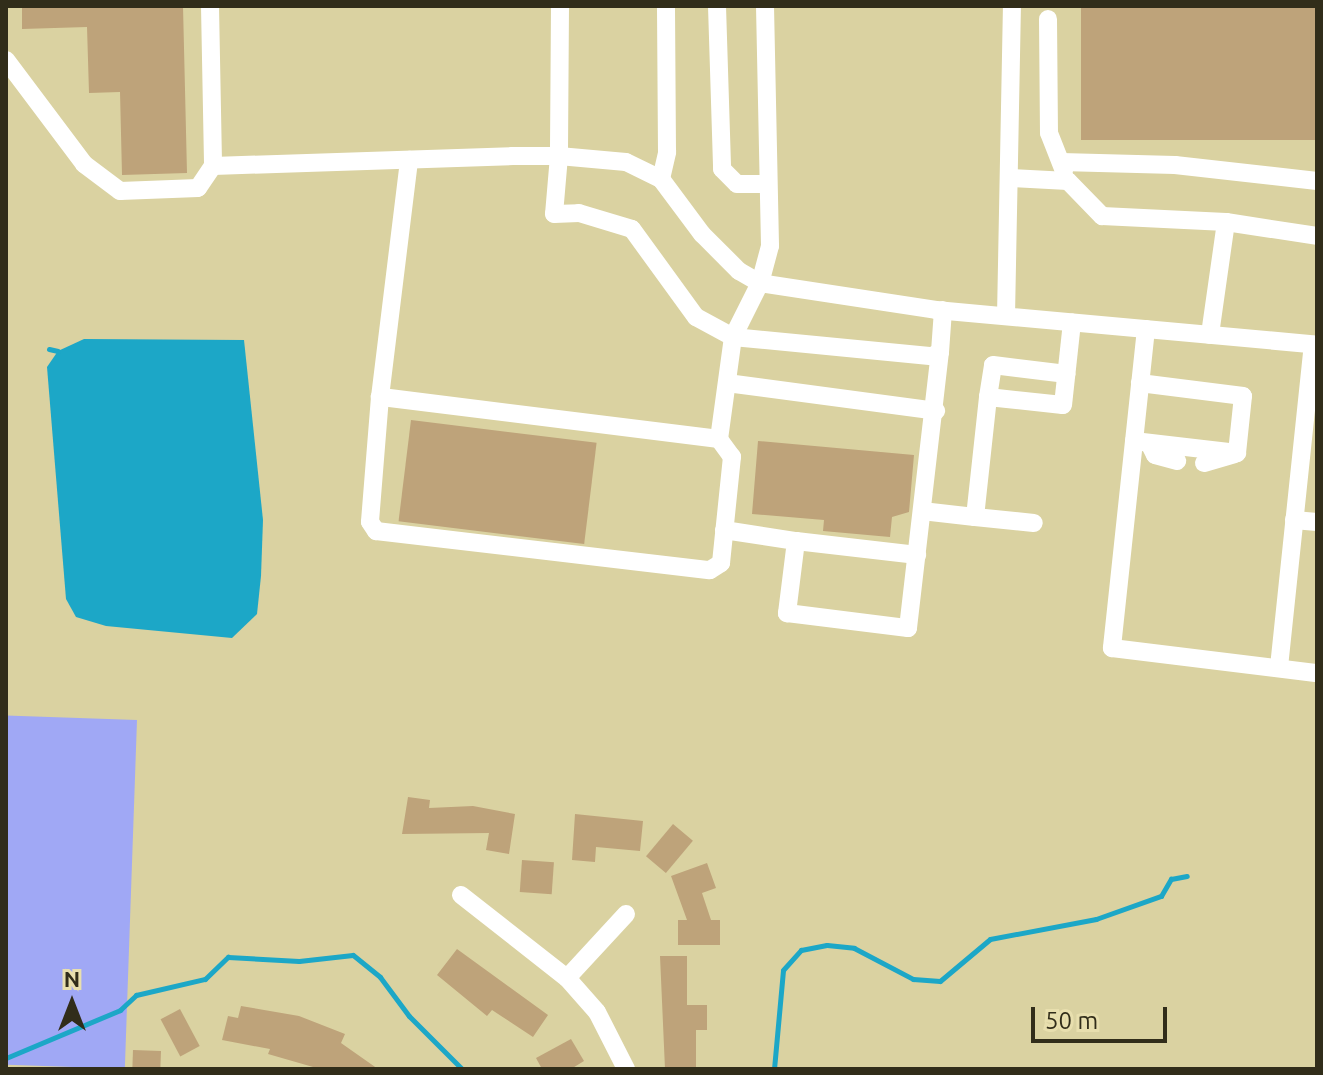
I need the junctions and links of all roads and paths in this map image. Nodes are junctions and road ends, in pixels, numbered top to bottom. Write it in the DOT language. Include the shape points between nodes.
graph roads {
  1 [pos="210,6"];
  2 [pos="560,6"];
  3 [pos="666,6"];
  4 [pos="717,6"];
  5 [pos="765,6"];
  6 [pos="1012,6"];
  7 [pos="1048,19"];
  8 [pos="6,60"];
  9 [pos="559,156"];
  10 [pos="409,160"];
  11 [pos="1061,162"];
  12 [pos="213,166"];
  13 [pos="1010,178"];
  14 [pos="661,179"];
  15 [pos="1068,181"];
  16 [pos="1317,181"];
  17 [pos="767,184"];
  18 [pos="1226,222"];
  19 [pos="1317,236"];
  20 [pos="760,283"];
  21 [pos="943,310"];
  22 [pos="1006,316"];
  23 [pos="1072,322"];
  24 [pos="1146,329"];
  25 [pos="1210,335"];
  26 [pos="733,337"];
  27 [pos="1315,345"];
  28 [pos="940,352"];
  29 [pos="1066,374"];
  30 [pos="727,383"];
  31 [pos="1140,383"];
  32 [pos="380,397"];
  33 [pos="988,397"];
  34 [pos="936,411"];
  35 [pos="719,439"];
  36 [pos="1141,442"];
  37 [pos="1237,453"];
  38 [pos="1177,461"];
  39 [pos="1204,463"];
  40 [pos="922,511"];
  41 [pos="975,517"];
  42 [pos="1294,520"];
  43 [pos="1317,522"];
  44 [pos="1034,523"];
  45 [pos="724,530"];
  46 [pos="796,541"];
  47 [pos="917,555"];
  48 [pos="1279,667"];
  49 [pos="1317,673"];
  50 [pos="461,895"];
  51 [pos="626,914"];
  52 [pos="567,978"];
  53 [pos="626,1069"];
  1 -- 12 [label="street"];
  2 -- 9 [label="street"];
  3 -- 14 [label="street" via="667,152"];
  4 -- 17 [label="street" via="722,169 737,184"];
  5 -- 17 [label="street"];
  6 -- 13 [label="street"];
  7 -- 11 [label="street" via="1049,133"];
  8 -- 12 [label="street" via="84,164 120,191 198,188"];
  9 -- 10 [label="street"];
  9 -- 14 [label="street" via="626,162"];
  9 -- 26 [label="street" via="554,214 579,213 632,229 696,317"];
  10 -- 12 [label="street"];
  10 -- 32 [label="street"];
  11 -- 15 [label="street"];
  11 -- 16 [label="street" via="1175,165"];
  13 -- 15 [label="street"];
  13 -- 22 [label="street"];
  14 -- 20 [label="street" via="702,234 739,271"];
  15 -- 18 [label="street" via="1102,216"];
  17 -- 20 [label="street" via="770,246"];
  18 -- 19 [label="street"];
  18 -- 25 [label="street"];
  20 -- 21 [label="street"];
  20 -- 26 [label="street"];
  21 -- 22 [label="street"];
  21 -- 28 [label="street"];
  22 -- 23 [label="street"];
  23 -- 24 [label="street"];
  23 -- 29 [label="street"];
  24 -- 25 [label="street"];
  24 -- 31 [label="street"];
  25 -- 27 [label="street"];
  26 -- 28 [label="street" via="932,356"];
  26 -- 30 [label="street"];
  27 -- 42 [label="street"];
  28 -- 34 [label="street"];
  29 -- 33 [label="street" via="993,365"];
  29 -- 33 [label="street" via="1063,405"];
  30 -- 34 [label="street"];
  30 -- 35 [label="street"];
  31 -- 36 [label="street"];
  31 -- 37 [label="street" via="1243,396"];
  32 -- 35 [label="street"];
  32 -- 45 [label="street" via="370,522 376,531 710,570 721,563"];
  33 -- 41 [label="street"];
  34 -- 40 [label="street"];
  35 -- 45 [label="street" via="732,457"];
  36 -- 37 [label="street"];
  36 -- 38 [label="street" via="1155,455"];
  36 -- 48 [label="street" via="1112,648"];
  37 -- 39 [label="street"];
  40 -- 41 [label="street"];
  40 -- 47 [label="street"];
  41 -- 44 [label="street"];
  42 -- 43 [label="street"];
  42 -- 48 [label="street"];
  45 -- 46 [label="street"];
  46 -- 47 [label="street"];
  46 -- 47 [label="street" via="787,613 908,628"];
  48 -- 49 [label="street"];
  50 -- 52 [label="street"];
  51 -- 52 [label="street"];
  52 -- 53 [label="street" via="597,1012"];
}
